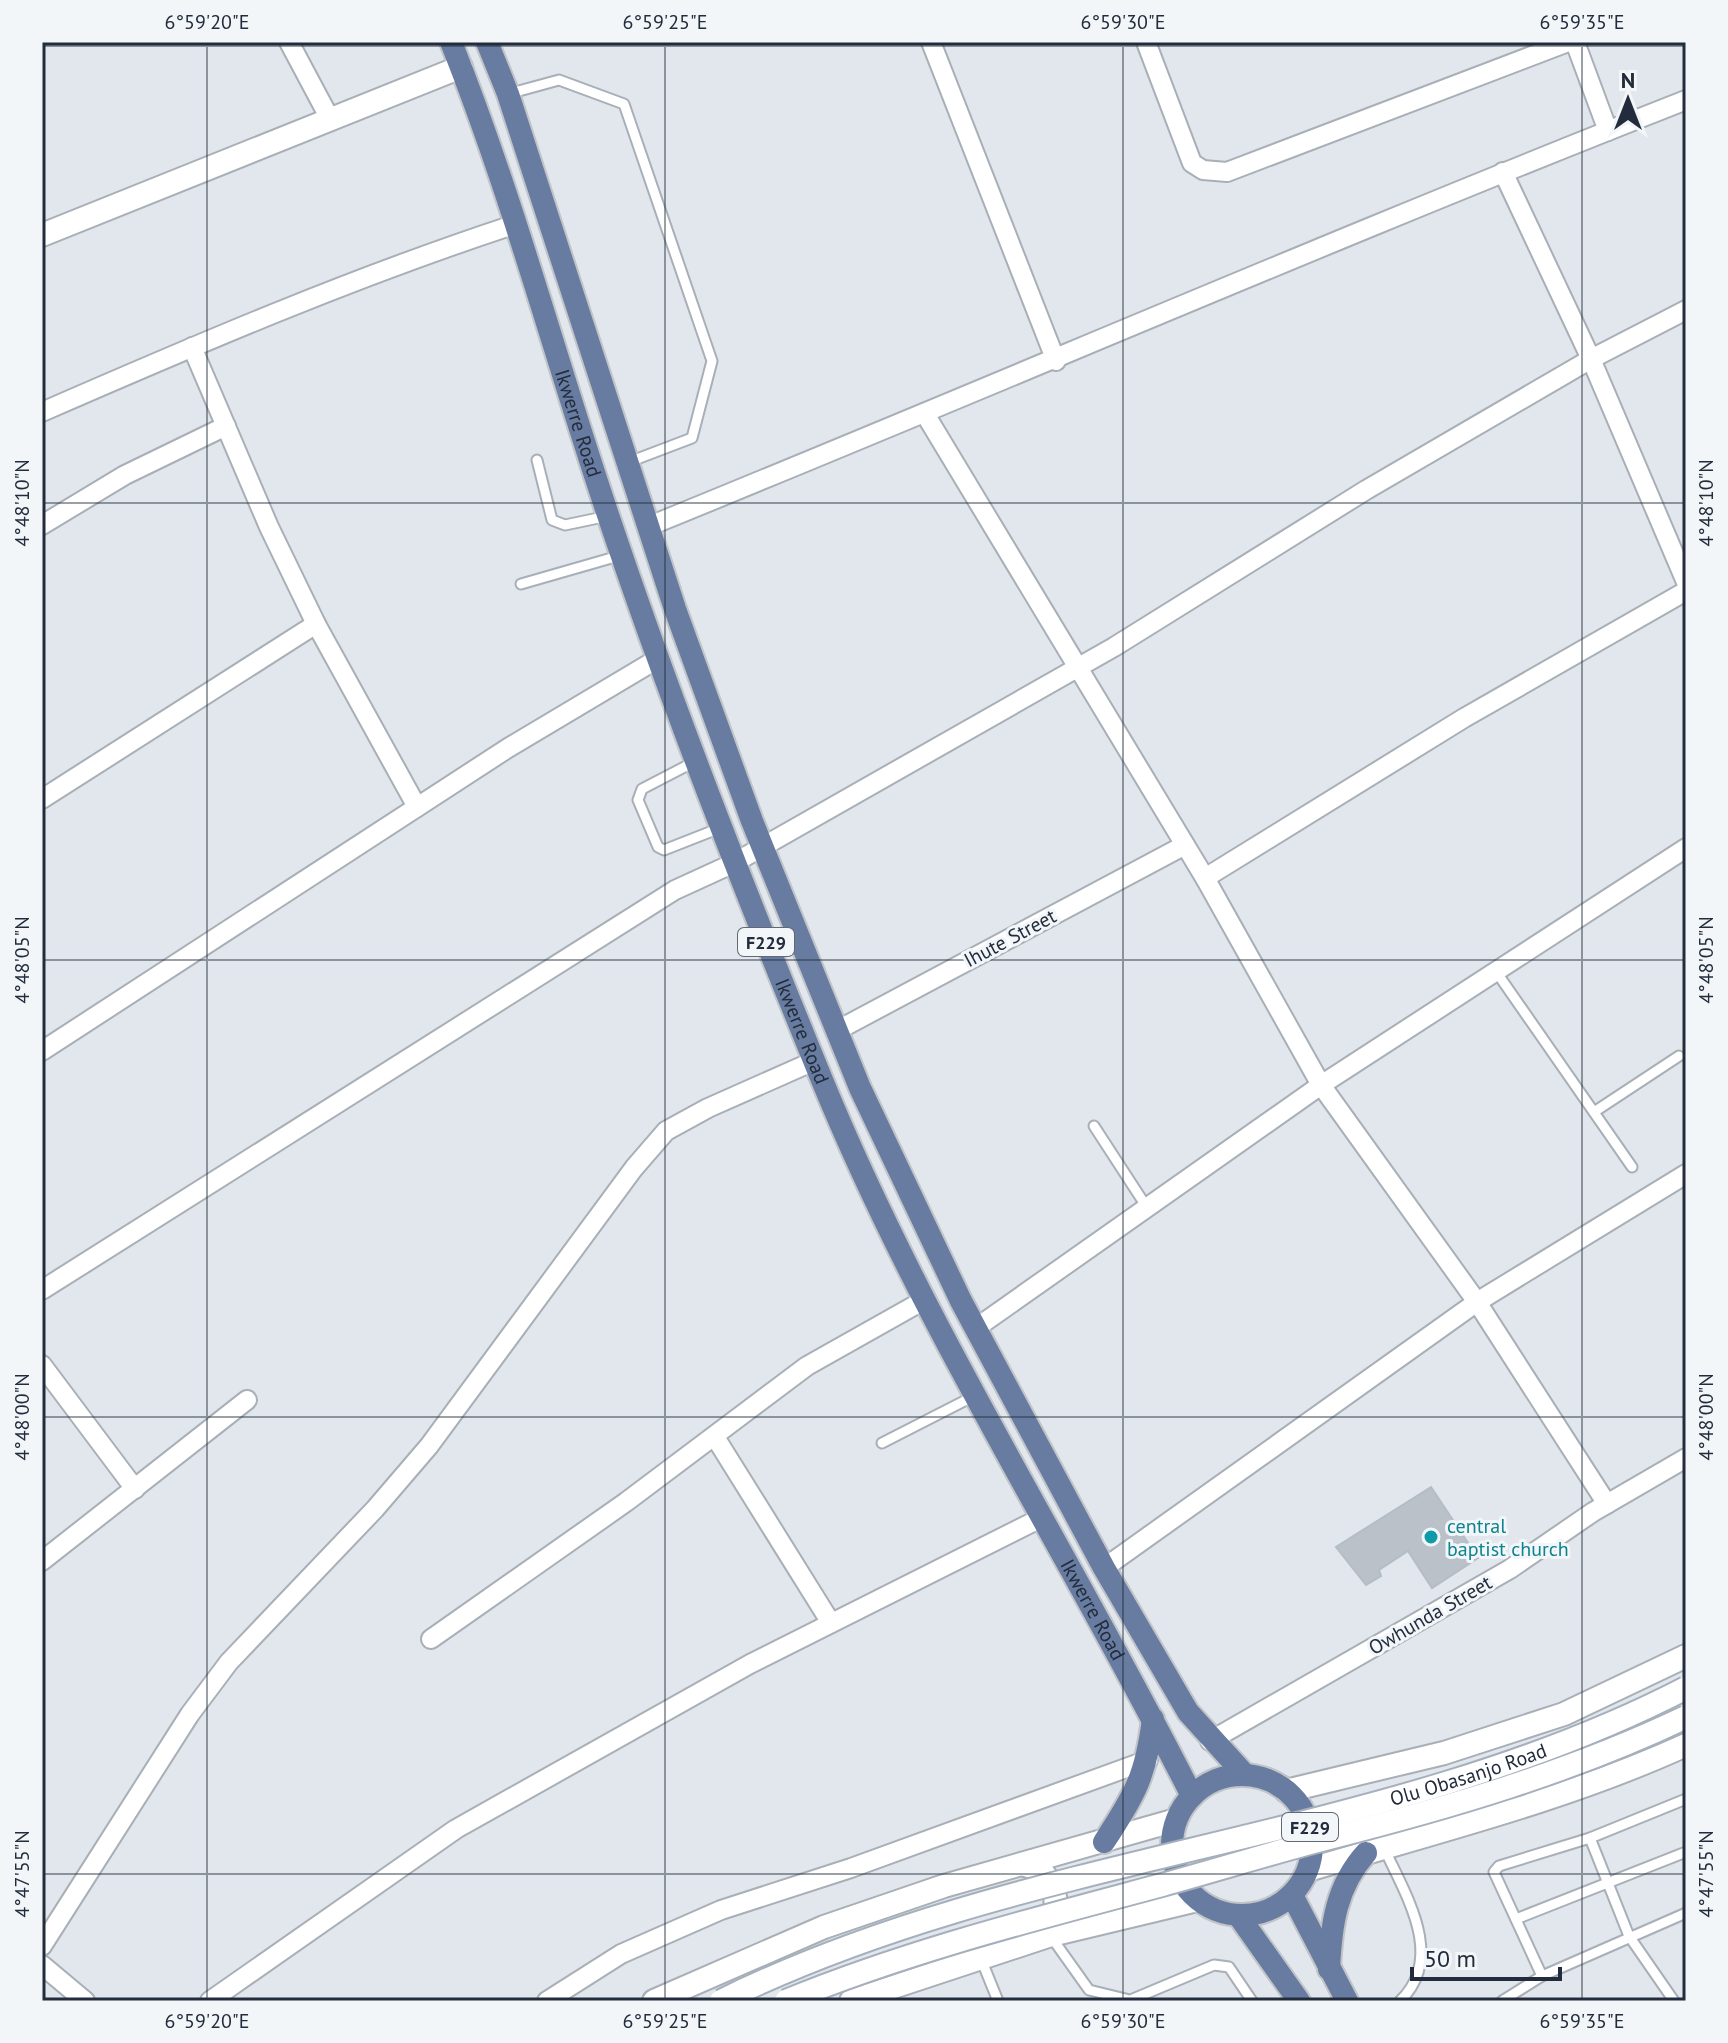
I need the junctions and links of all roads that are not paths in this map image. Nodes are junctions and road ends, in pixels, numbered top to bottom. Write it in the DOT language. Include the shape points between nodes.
graph roads {
  1 [pos="289,42"];
  2 [pos="451,42"];
  3 [pos="487,42"];
  4 [pos="931,42"];
  5 [pos="1146,42"];
  6 [pos="1568,42"];
  7 [pos="1575,42"];
  8 [pos="461,67"];
  9 [pos="508,94"];
  10 [pos="1686,100"];
  11 [pos="330,119"];
  12 [pos="1608,131"];
  13 [pos="1503,172"];
  14 [pos="516,224"];
  15 [pos="42,235"];
  16 [pos="1686,310"];
  17 [pos="192,347"];
  18 [pos="1591,359"];
  19 [pos="1056,361"];
  20 [pos="42,412"];
  21 [pos="925,414"];
  22 [pos="226,426"];
  23 [pos="537,460"];
  24 [pos="626,464"];
  25 [pos="608,516"];
  26 [pos="42,525"];
  27 [pos="647,527"];
  28 [pos="622,555"];
  29 [pos="1686,582"];
  30 [pos="521,584"];
  31 [pos="1686,591"];
  32 [pos="316,624"];
  33 [pos="659,658"];
  34 [pos="1077,668"];
  35 [pos="697,760"];
  36 [pos="42,799"];
  37 [pos="417,807"];
  38 [pos="721,827"];
  39 [pos="1185,845"];
  40 [pos="762,847"];
  41 [pos="1686,848"];
  42 [pos="734,863"];
  43 [pos="1205,878"];
  44 [pos="1495,970"];
  45 [pos="836,1031"];
  46 [pos="42,1051"];
  47 [pos="1679,1056"];
  48 [pos="814,1061"];
  49 [pos="1321,1085"];
  50 [pos="1594,1112"];
  51 [pos="1094,1126"];
  52 [pos="1632,1167"];
  53 [pos="1686,1174"];
  54 [pos="1146,1206"];
  55 [pos="42,1290"];
  56 [pos="926,1299"];
  57 [pos="1477,1302"];
  58 [pos="976,1328"];
  59 [pos="42,1365"];
  60 [pos="976,1395"];
  61 [pos="247,1400"];
  62 [pos="715,1437"];
  63 [pos="882,1443"];
  64 [pos="1686,1458"];
  65 [pos="135,1489"];
  66 [pos="1607,1504"];
  67 [pos="1043,1517"];
  68 [pos="42,1561"];
  69 [pos="1104,1568"];
  70 [pos="831,1623"];
  71 [pos="431,1639"];
  72 [pos="1686,1656"];
  73 [pos="1686,1688"];
  74 [pos="1686,1717"];
  75 [pos="1153,1719"];
  76 [pos="1210,1741"];
  77 [pos="1686,1745"];
  78 [pos="1444,1753"];
  79 [pos="1148,1760"];
  80 [pos="1245,1775"];
  81 [pos="1286,1791"];
  82 [pos="1192,1796"];
  83 [pos="1686,1799"];
  84 [pos="1176,1820"];
  85 [pos="1470,1824"];
  86 [pos="1590,1838"];
  87 [pos="1104,1842"];
  88 [pos="1375,1850"];
  89 [pos="1686,1852"];
  90 [pos="1022,1864"];
  91 [pos="1308,1870"];
  92 [pos="1608,1884"];
  93 [pos="1292,1895"];
  94 [pos="1197,1900"];
  95 [pos="1686,1913"];
  96 [pos="1238,1915"];
  97 [pos="1516,1919"];
  98 [pos="1629,1936"];
  99 [pos="1045,1937"];
  100 [pos="42,1946"];
  101 [pos="980,1956"];
  102 [pos="42,1965"];
  103 [pos="1329,1969"];
  104 [pos="1542,1976"];
  105 [pos="1134,2000"];
  106 [pos="85,2001"];
  107 [pos="210,2001"];
  108 [pos="547,2001"];
  109 [pos="654,2001"];
  110 [pos="721,2001"];
  111 [pos="786,2001"];
  112 [pos="851,2001"];
  113 [pos="998,2001"];
  114 [pos="1252,2001"];
  115 [pos="1299,2001"];
  116 [pos="1347,2001"];
  117 [pos="1400,2001"];
  118 [pos="1502,2001"];
  119 [pos="1674,2001"];
  1 -- 11 [label="street"];
  2 -- 8 [label="main road, Ikwerre Road / F229"];
  3 -- 9 [label="main road, Ikwerre Road / F229"];
  4 -- 19 [label="street"];
  5 -- 6 [label="street" via="1192,163 1203,170 1227,172"];
  7 -- 12 [label="street"];
  8 -- 11 [label="street"];
  8 -- 14 [label="main road, Ikwerre Road / F229"];
  9 -- 24 [label="main road, Ikwerre Road / F229"];
  9 -- 24 [label="lane" via="559,80 624,104 712,361 692,438"];
  10 -- 12 [label="street"];
  11 -- 15 [label="street"];
  12 -- 13 [label="street"];
  13 -- 18 [label="street"];
  13 -- 19 [label="street"];
  14 -- 17 [label="street" via="410,259"];
  14 -- 25 [label="main road, Ikwerre Road / F229"];
  16 -- 18 [label="street"];
  17 -- 20 [label="street"];
  17 -- 22 [label="street"];
  18 -- 29 [label="street"];
  18 -- 34 [label="street"];
  19 -- 21 [label="street"];
  21 -- 27 [label="street"];
  21 -- 34 [label="street"];
  22 -- 26 [label="street" via="125,475"];
  22 -- 32 [label="street"];
  23 -- 25 [label="lane" via="552,520 565,525"];
  24 -- 27 [label="main road, Ikwerre Road / F229"];
  25 -- 28 [label="main road, Ikwerre Road / F229"];
  27 -- 40 [label="main road, Ikwerre Road / F229"];
  28 -- 30 [label="lane"];
  28 -- 33 [label="main road, Ikwerre Road / F229"];
  31 -- 43 [label="street" via="1464,718"];
  32 -- 36 [label="street"];
  32 -- 37 [label="street"];
  33 -- 35 [label="main road, Ikwerre Road / F229"];
  33 -- 37 [label="street"];
  34 -- 39 [label="street"];
  34 -- 40 [label="street"];
  35 -- 38 [label="main road, Ikwerre Road / F229"];
  35 -- 38 [label="lane" via="642,789 638,800 664,850"];
  37 -- 46 [label="street"];
  38 -- 42 [label="main road, Ikwerre Road / F229"];
  39 -- 43 [label="street"];
  39 -- 45 [label="street, Ihute Street"];
  40 -- 42 [label="street"];
  40 -- 45 [label="main road, Ikwerre Road / F229"];
  41 -- 44 [label="street"];
  42 -- 48 [label="main road, Ikwerre Road / F229"];
  42 -- 55 [label="street" via="675,890"];
  43 -- 49 [label="street"];
  44 -- 49 [label="street"];
  44 -- 50 [label="lane"];
  45 -- 58 [label="main road, Ikwerre Road / F229"];
  47 -- 50 [label="lane"];
  48 -- 56 [label="main road, Ikwerre Road / F229"];
  48 -- 100 [label="street" via="666,1131 429,1446 229,1662"];
  49 -- 54 [label="street"];
  49 -- 57 [label="street"];
  50 -- 52 [label="lane"];
  51 -- 54 [label="lane"];
  53 -- 57 [label="street"];
  54 -- 58 [label="street"];
  56 -- 60 [label="main road, Ikwerre Road / F229"];
  56 -- 62 [label="street" via="807,1366"];
  57 -- 66 [label="street"];
  57 -- 69 [label="street"];
  58 -- 69 [label="main road, Ikwerre Road / F229"];
  59 -- 65 [label="street"];
  60 -- 63 [label="lane"];
  60 -- 67 [label="main road, Ikwerre Road / F229"];
  61 -- 65 [label="street"];
  62 -- 70 [label="street"];
  62 -- 71 [label="street"];
  64 -- 66 [label="street, Owhunda Street"];
  65 -- 68 [label="street"];
  66 -- 76 [label="street, Owhunda Street" via="1510,1569"];
  67 -- 70 [label="street"];
  67 -- 75 [label="main road, Ikwerre Road / F229"];
  69 -- 76 [label="main road, Ikwerre Road / F229"];
  70 -- 107 [label="street" via="456,1829"];
  72 -- 78 [label="street" via="1564,1714"];
  73 -- 110 [label="street, Olu Obasanjo Road, bridge" via="1553,1748 861,1940"];
  74 -- 111 [label="street, Olu Obasanjo Road, bridge" via="1543,1776 987,1931 865,1969"];
  75 -- 79 [label="main road"];
  75 -- 82 [label="main road, Ikwerre Road / F229"];
  76 -- 80 [label="main road, Ikwerre Road / F229"];
  77 -- 85 [label="street"];
  78 -- 81 [label="street"];
  78 -- 85 [label="street" via="1430,1771 1431,1805 1444,1819"];
  79 -- 87 [label="main road" via="1138,1790"];
  79 -- 108 [label="street" via="721,1910 621,1954"];
  80 -- 81 [label="main road, F229" via="1274,1782"];
  80 -- 82 [label="main road" via="1216,1780"];
  81 -- 91 [label="main road, F229" via="1310,1827"];
  82 -- 84 [label="main road"];
  83 -- 86 [label="lane"];
  84 -- 87 [label="street"];
  84 -- 94 [label="main road" via="1174,1863"];
  85 -- 88 [label="street"];
  86 -- 92 [label="lane"];
  86 -- 97 [label="lane" via="1499,1866 1494,1872"];
  87 -- 90 [label="street"];
  88 -- 91 [label="street"];
  88 -- 103 [label="main road" via="1352,1869 1339,1897"];
  88 -- 117 [label="lane" via="1418,1922 1422,1963"];
  89 -- 92 [label="lane"];
  90 -- 99 [label="street" via="1041,1870 1056,1894"];
  90 -- 109 [label="street" via="824,1927"];
  91 -- 93 [label="main road, F229"];
  92 -- 97 [label="lane"];
  92 -- 98 [label="lane"];
  93 -- 96 [label="main road" via="1267,1910"];
  93 -- 103 [label="main road"];
  94 -- 96 [label="main road"];
  94 -- 99 [label="street"];
  95 -- 98 [label="lane"];
  96 -- 115 [label="main road"];
  97 -- 104 [label="lane"];
  98 -- 104 [label="lane"];
  98 -- 119 [label="lane"];
  99 -- 101 [label="street"];
  99 -- 105 [label="lane" via="1089,1990"];
  101 -- 112 [label="street"];
  101 -- 113 [label="lane"];
  102 -- 106 [label="street"];
  103 -- 116 [label="main road"];
  104 -- 118 [label="lane"];
  105 -- 114 [label="lane" via="1214,1965 1229,1967"];
}
